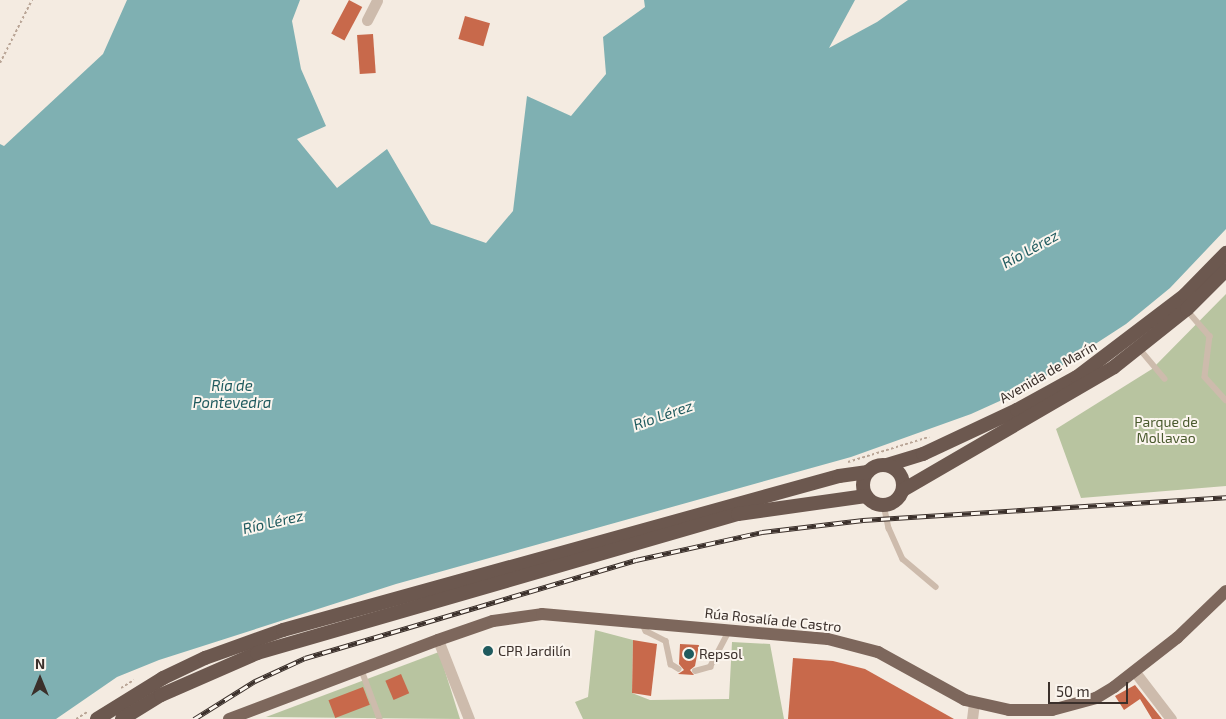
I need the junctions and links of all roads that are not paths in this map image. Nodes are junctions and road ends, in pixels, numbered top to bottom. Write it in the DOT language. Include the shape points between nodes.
graph roads {
  1 [pos="377,0"];
  2 [pos="367,20"];
  3 [pos="1226,253"];
  4 [pos="1226,270"];
  5 [pos="1187,309"];
  6 [pos="1139,348"];
  7 [pos="1166,379"];
  8 [pos="1226,400"];
  9 [pos="887,465"];
  10 [pos="868,472"];
  11 [pos="902,490"];
  12 [pos="866,496"];
  13 [pos="884,505"];
  14 [pos="936,587"];
  15 [pos="1226,591"];
  16 [pos="640,621"];
  17 [pos="730,630"];
  18 [pos="438,640"];
  19 [pos="361,668"];
  20 [pos="679,669"];
  21 [pos="695,671"];
  22 [pos="1135,672"];
  23 [pos="974,703"];
  24 [pos="98,719"];
  25 [pos="122,719"];
  26 [pos="229,719"];
  27 [pos="380,719"];
  28 [pos="468,719"];
  29 [pos="972,719"];
  30 [pos="1171,719"];
  1 -- 2 [label="street"];
  3 -- 9 [label="highway, Avenida de Marín" via="1185,294 1076,377 1017,410 923,454"];
  4 -- 5 [label="highway, Avenida de Marín"];
  5 -- 6 [label="highway, Avenida de Marín"];
  5 -- 8 [label="lane" via="1210,336 1205,377"];
  6 -- 7 [label="lane"];
  6 -- 11 [label="highway, Avenida de Marín" via="1020,424"];
  9 -- 10 [label="highway" via="876,466"];
  9 -- 11 [label="highway" via="902,477"];
  10 -- 12 [label="highway" via="863,484"];
  10 -- 24 [label="highway" via="838,476 283,630 205,658 163,678"];
  11 -- 13 [label="highway" via="896,500"];
  12 -- 13 [label="highway"];
  12 -- 25 [label="highway" via="738,514 257,653 161,695"];
  13 -- 14 [label="lane" via="889,528 903,559"];
  15 -- 22 [label="main road, Rúa Rosalía de Castro"];
  16 -- 17 [label="main road, Rúa Rosalía de Castro"];
  16 -- 18 [label="main road, Rúa Rosalía de Castro" via="542,614 493,621"];
  16 -- 20 [label="lane" via="646,631 666,641 671,664"];
  17 -- 21 [label="lane" via="710,667"];
  17 -- 23 [label="main road, Rúa Rosalía de Castro" via="856,645 878,652"];
  18 -- 19 [label="main road, Rúa Rosalía de Castro"];
  18 -- 28 [label="street"];
  19 -- 26 [label="main road, Rúa Rosalía de Castro"];
  19 -- 27 [label="lane"];
  22 -- 23 [label="main road, Rúa Rosalía de Castro" via="1096,698 1052,710 1009,710"];
  22 -- 30 [label="street"];
  23 -- 29 [label="street"];
}
